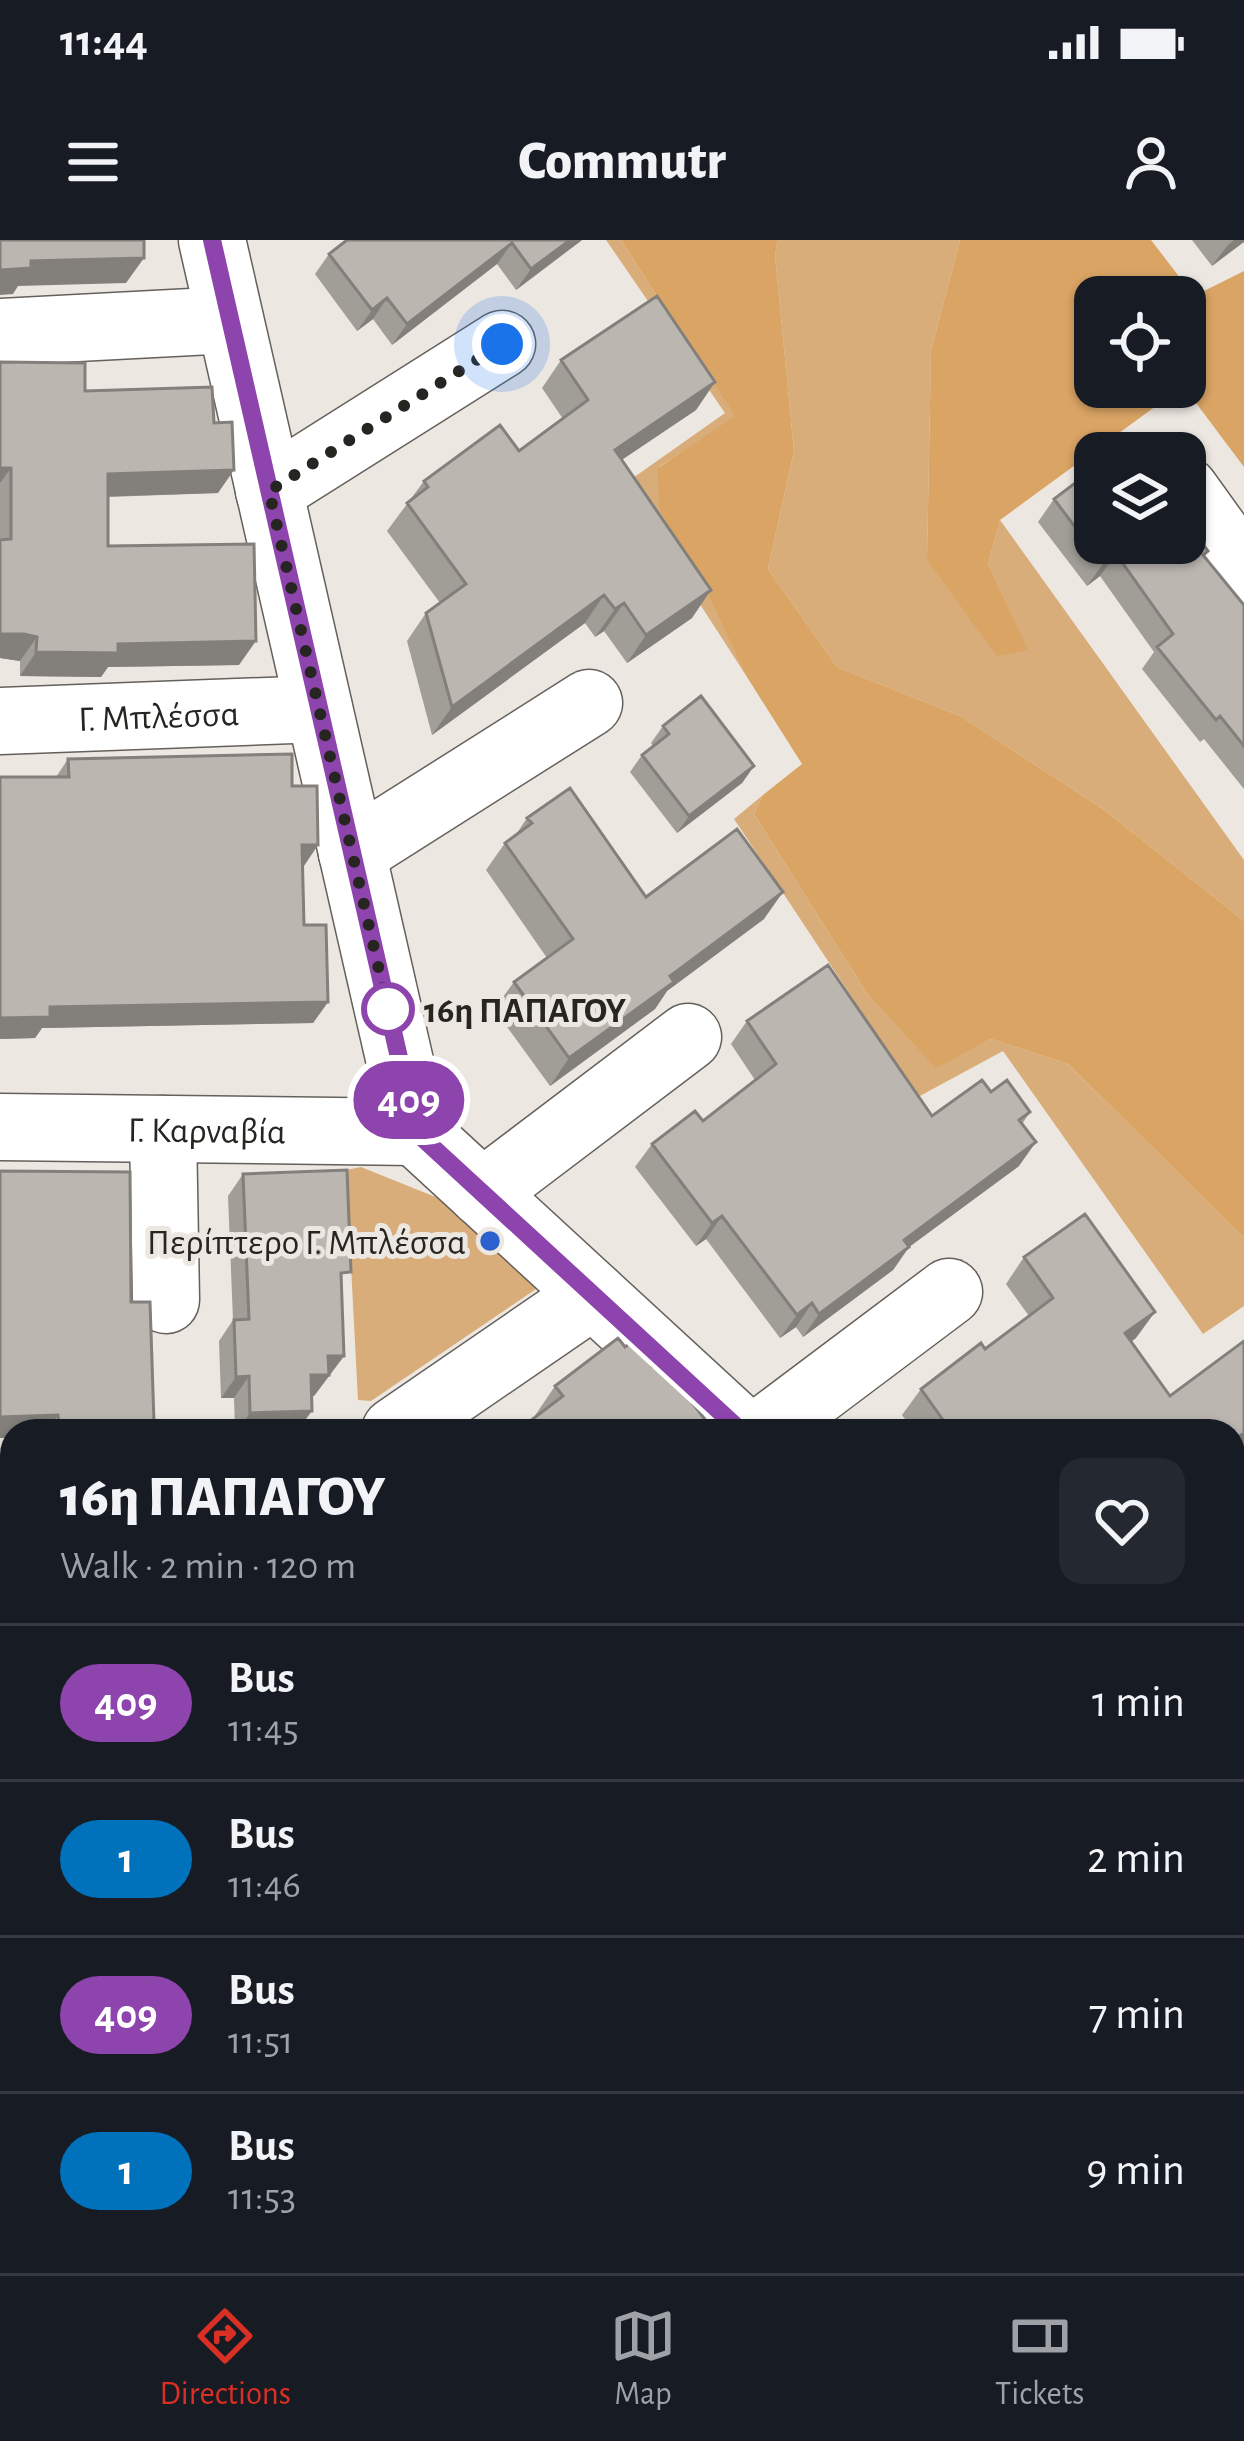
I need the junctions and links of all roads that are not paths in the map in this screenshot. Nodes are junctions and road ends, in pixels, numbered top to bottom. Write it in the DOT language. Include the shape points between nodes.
graph roads {
  1 [pos="212,240"];
  2 [pos="230,320"];
  3 [pos="0,332"];
  4 [pos="502,344"];
  5 [pos="269,491"];
  6 [pos="1206,519"];
  7 [pos="1244,572"];
  8 [pos="589,703"];
  9 [pos="319,709"];
  10 [pos="0,721"];
  11 [pos="352,853"];
  12 [pos="688,1036"];
  13 [pos="0,1127"];
  14 [pos="163,1129"];
  15 [pos="416,1132"];
  16 [pos="482,1193"];
  17 [pos="949,1292"];
  18 [pos="593,1295"];
  19 [pos="166,1300"];
  20 [pos="412,1419"];
  21 [pos="729,1419"];
  22 [pos="780,1419"];
  1 -- 2 [label="street"];
  2 -- 3 [label="street"];
  2 -- 5 [label="street"];
  4 -- 5 [label="street"];
  5 -- 9 [label="street"];
  6 -- 7 [label="street"];
  8 -- 11 [label="street"];
  9 -- 10 [label="street, Γ. Μπλέσσα"];
  9 -- 11 [label="street"];
  11 -- 15 [label="street"];
  12 -- 16 [label="street"];
  13 -- 14 [label="street, Γ. Καρναβία"];
  14 -- 15 [label="street, Γ. Καρναβία"];
  14 -- 19 [label="street"];
  15 -- 16 [label="street"];
  16 -- 18 [label="street"];
  17 -- 22 [label="street"];
  18 -- 20 [label="street"];
  18 -- 21 [label="street"];
}
